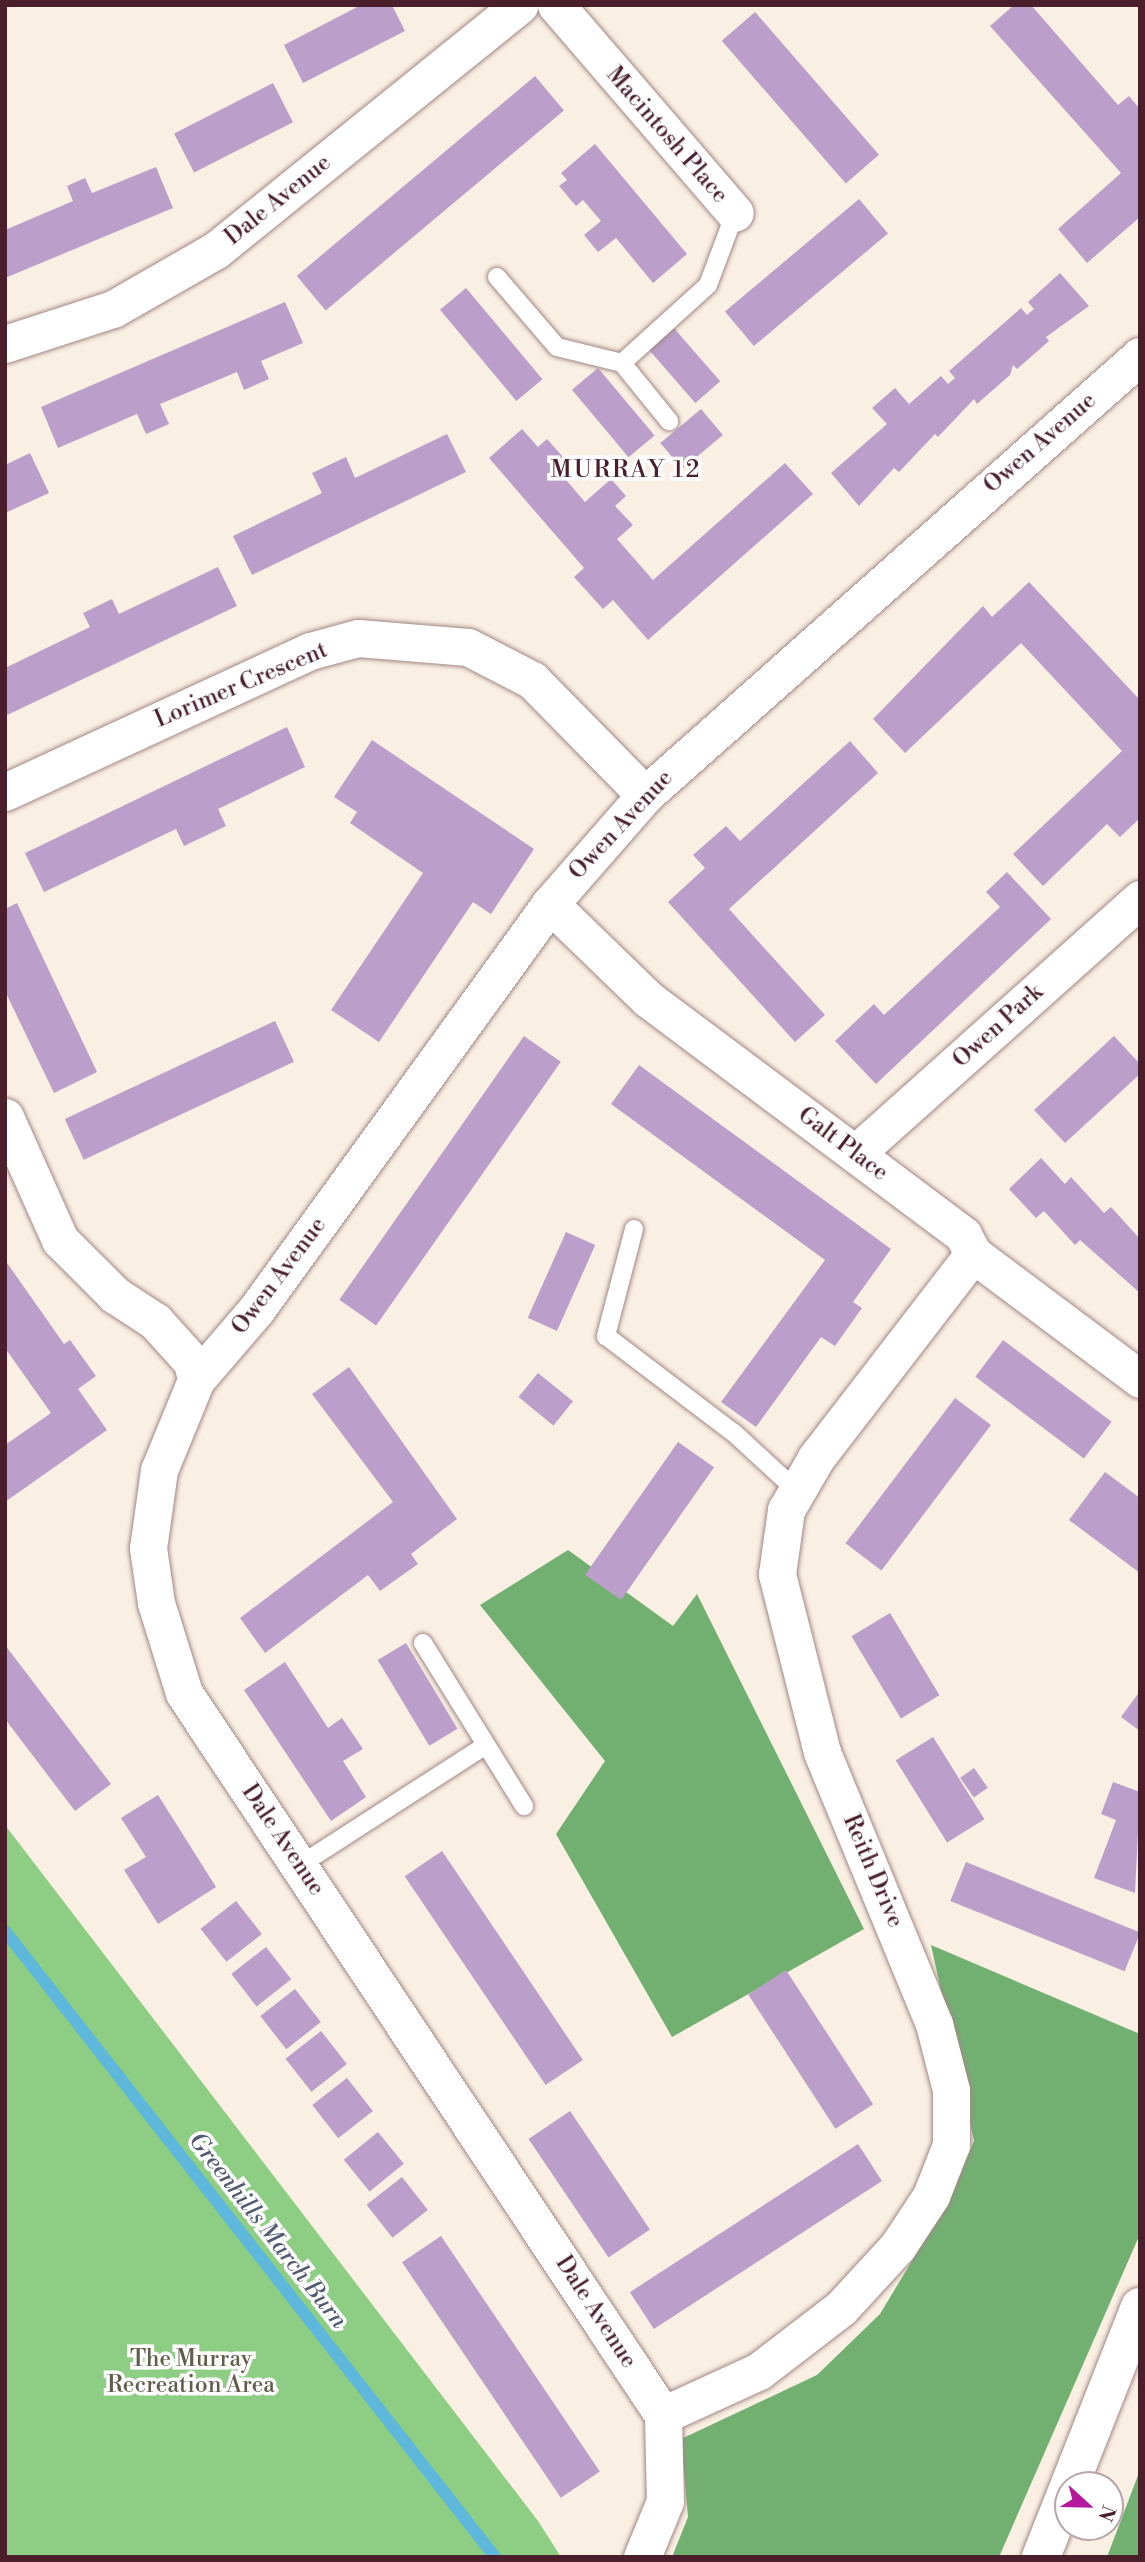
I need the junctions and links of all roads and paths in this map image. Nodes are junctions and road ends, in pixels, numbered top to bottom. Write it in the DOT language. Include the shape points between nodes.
graph roads {
  1 [pos="520,5"];
  2 [pos="556,5"];
  3 [pos="735,213"];
  4 [pos="497,277"];
  5 [pos="5,344"];
  6 [pos="1140,356"];
  7 [pos="622,363"];
  8 [pos="669,421"];
  9 [pos="5,792"];
  10 [pos="645,795"];
  11 [pos="1140,899"];
  12 [pos="550,904"];
  13 [pos="5,1117"];
  14 [pos="856,1153"];
  15 [pos="634,1229"];
  16 [pos="973,1254"];
  17 [pos="1140,1379"];
  18 [pos="196,1380"];
  19 [pos="797,1491"];
  20 [pos="424,1643"];
  21 [pos="486,1745"];
  22 [pos="524,1806"];
  23 [pos="300,1866"];
  24 [pos="1140,2307"];
  25 [pos="663,2416"];
  26 [pos="642,2557"];
  27 [pos="1041,2557"];
  1 -- 5 [label="street, Dale Avenue" via="216,250 113,309"];
  2 -- 3 [label="street, Macintosh Place"];
  3 -- 7 [label="lane, Macintosh Place" via="708,285"];
  4 -- 7 [label="lane" via="557,346"];
  6 -- 10 [label="street, Owen Avenue"];
  7 -- 8 [label="lane"];
  9 -- 10 [label="street, Lorimer Crescent" via="310,651 358,638 468,648 532,680"];
  10 -- 12 [label="street, Owen Avenue"];
  11 -- 14 [label="street, Owen Park"];
  12 -- 14 [label="street, Galt Place" via="648,999"];
  12 -- 18 [label="street, Owen Avenue" via="256,1310"];
  13 -- 18 [label="street" via="60,1240 184,1350"];
  14 -- 16 [label="street, Galt Place" via="963,1235"];
  15 -- 19 [label="lane" via="606,1336 734,1433"];
  16 -- 17 [label="street, Galt Place"];
  16 -- 19 [label="street, Reith Drive"];
  18 -- 23 [label="street, Dale Avenue" via="159,1470 148,1548 156,1603 184,1693"];
  19 -- 25 [label="street, Reith Drive" via="786,1510 777,1574 795,1666 822,1752 934,2024 951,2090 951,2145 931,2196 903,2238 841,2308 759,2371"];
  20 -- 21 [label="lane"];
  21 -- 22 [label="lane"];
  21 -- 23 [label="lane"];
  23 -- 25 [label="street, Dale Avenue"];
  24 -- 27 [label="street"];
  25 -- 26 [label="street" via="665,2501"];
}
